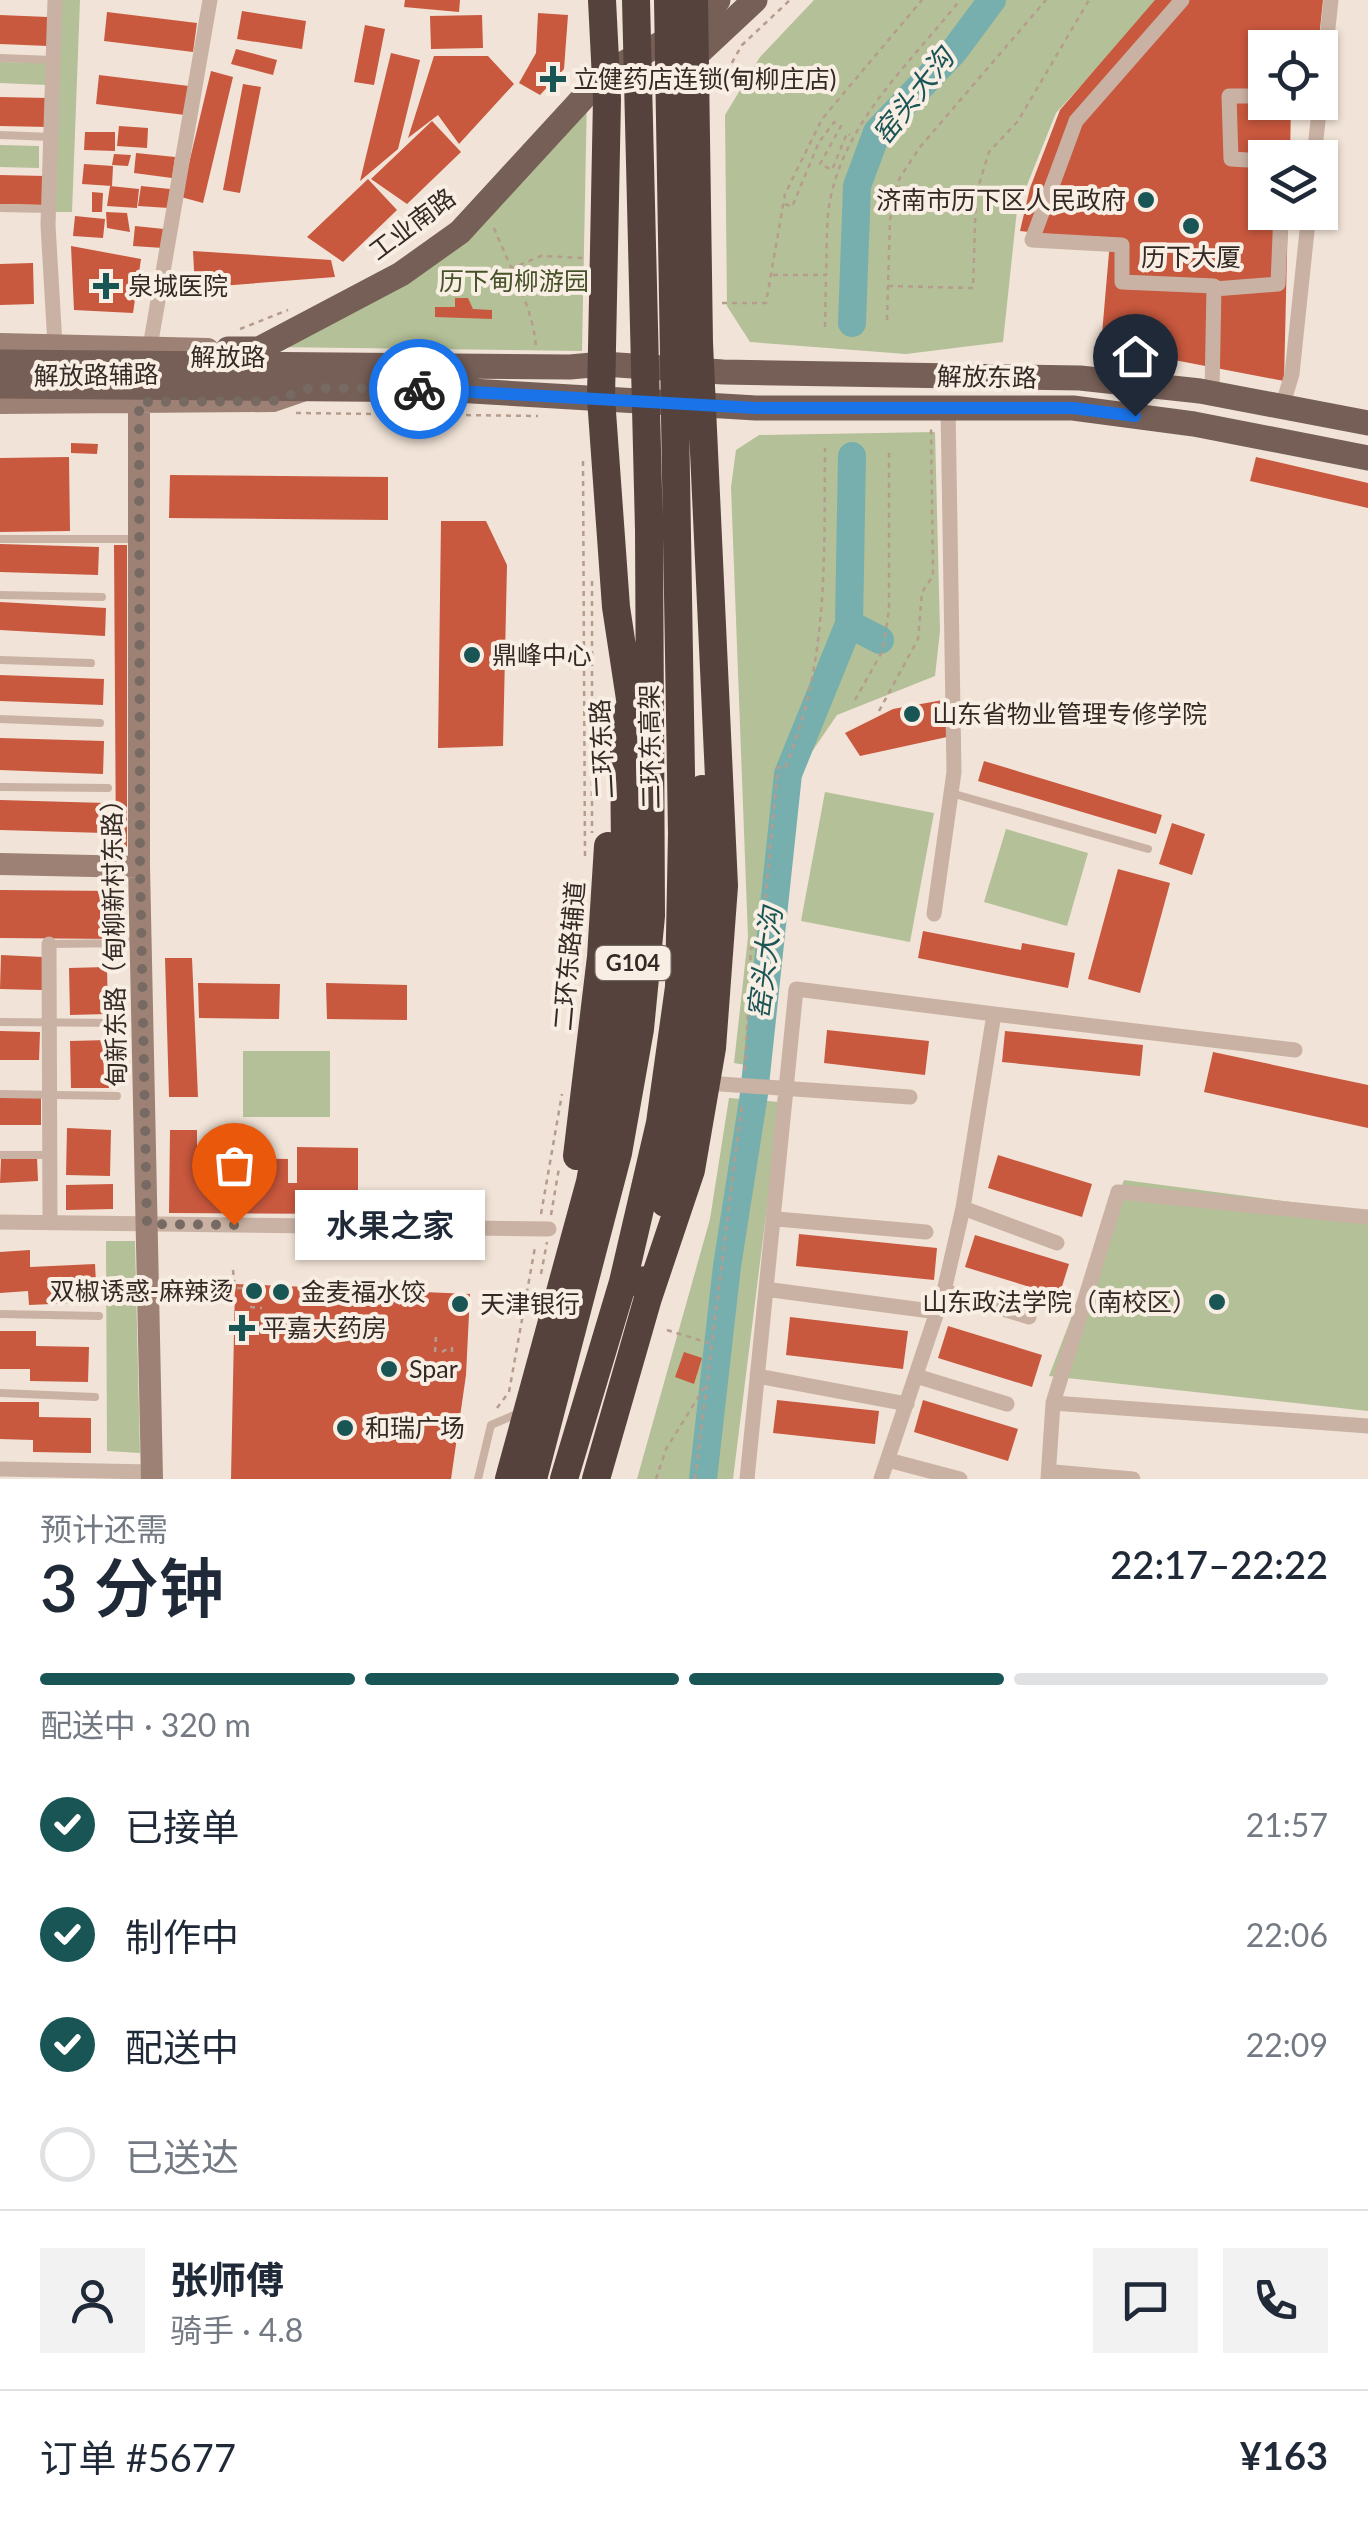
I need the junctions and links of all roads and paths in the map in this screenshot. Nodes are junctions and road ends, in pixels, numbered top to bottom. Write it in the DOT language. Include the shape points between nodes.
graph roads {
  1 [pos="55,0"];
  2 [pos="210,0"];
  3 [pos="602,0"];
  4 [pos="636,0"];
  5 [pos="668,0"];
  6 [pos="718,0"];
  7 [pos="755,0"];
  8 [pos="790,0"];
  9 [pos="922,0"];
  10 [pos="960,0"];
  11 [pos="1046,0"];
  12 [pos="1088,0"];
  13 [pos="1182,0"];
  14 [pos="1330,0"];
  15 [pos="694,13"];
  16 [pos="1327,30"];
  17 [pos="694,57"];
  18 [pos="0,58"];
  19 [pos="53,60"];
  20 [pos="606,72"];
  21 [pos="723,74"];
  22 [pos="1248,96"];
  23 [pos="0,135"];
  24 [pos="51,137"];
  25 [pos="852,137"];
  26 [pos="1248,160"];
  27 [pos="783,203"];
  28 [pos="0,208"];
  29 [pos="49,209"];
  30 [pos="480,211"];
  31 [pos="1280,230"];
  32 [pos="1307,230"];
  33 [pos="584,258"];
  34 [pos="509,270"];
  35 [pos="771,275"];
  36 [pos="826,276"];
  37 [pos="888,286"];
  38 [pos="1214,289"];
  39 [pos="720,303"];
  40 [pos="302,304"];
  41 [pos="887,320"];
  42 [pos="825,327"];
  43 [pos="0,344"];
  44 [pos="55,344"];
  45 [pos="150,347"];
  46 [pos="228,352"];
  47 [pos="536,352"];
  48 [pos="0,362"];
  49 [pos="603,364"];
  50 [pos="701,370"];
  51 [pos="455,378"];
  52 [pos="0,386"];
  53 [pos="310,388"];
  54 [pos="1212,394"];
  55 [pos="602,398"];
  56 [pos="139,402"];
  57 [pos="0,403"];
  58 [pos="703,403"];
  59 [pos="939,406"];
  60 [pos="1282,406"];
  61 [pos="294,413"];
  62 [pos="545,416"];
  63 [pos="1368,422"];
  64 [pos="825,448"];
  65 [pos="888,449"];
  66 [pos="1368,458"];
  67 [pos="583,462"];
  68 [pos="662,530"];
  69 [pos="0,539"];
  70 [pos="139,539"];
  71 [pos="592,574"];
  72 [pos="0,595"];
  73 [pos="102,598"];
  74 [pos="0,660"];
  75 [pos="91,662"];
  76 [pos="856,700"];
  77 [pos="716,704"];
  78 [pos="879,711"];
  79 [pos="0,719"];
  80 [pos="100,723"];
  81 [pos="0,788"];
  82 [pos="108,788"];
  83 [pos="951,792"];
  84 [pos="1148,849"];
  85 [pos="592,862"];
  86 [pos="585,863"];
  87 [pos="0,864"];
  88 [pos="140,867"];
  89 [pos="934,914"];
  90 [pos="141,930"];
  91 [pos="50,944"];
  92 [pos="994,1014"];
  93 [pos="0,1022"];
  94 [pos="50,1022"];
  95 [pos="120,1024"];
  96 [pos="1295,1050"];
  97 [pos="713,1083"];
  98 [pos="744,1086"];
  99 [pos="785,1087"];
  100 [pos="562,1092"];
  101 [pos="0,1094"];
  102 [pos="50,1094"];
  103 [pos="117,1096"];
  104 [pos="910,1097"];
  105 [pos="562,1153"];
  106 [pos="0,1154"];
  107 [pos="50,1155"];
  108 [pos="963,1208"];
  109 [pos="1368,1217"];
  110 [pos="777,1219"];
  111 [pos="0,1222"];
  112 [pos="50,1222"];
  113 [pos="147,1224"];
  114 [pos="544,1230"];
  115 [pos="926,1232"];
  116 [pos="1057,1243"];
  117 [pos="233,1270"];
  118 [pos="565,1272"];
  119 [pos="540,1285"];
  120 [pos="246,1288"];
  121 [pos="772,1290"];
  122 [pos="944,1291"];
  123 [pos="648,1298"];
  124 [pos="250,1307"];
  125 [pos="262,1308"];
  126 [pos="938,1312"];
  127 [pos="0,1314"];
  128 [pos="99,1316"];
  129 [pos="1029,1317"];
  130 [pos="668,1330"];
  131 [pos="436,1336"];
  132 [pos="710,1344"];
  133 [pos="435,1352"];
  134 [pos="758,1376"];
  135 [pos="916,1376"];
  136 [pos="706,1384"];
  137 [pos="0,1393"];
  138 [pos="95,1397"];
  139 [pos="1053,1402"];
  140 [pos="907,1404"];
  141 [pos="1007,1404"];
  142 [pos="497,1408"];
  143 [pos="528,1409"];
  144 [pos="1368,1426"];
  145 [pos="888,1460"];
  146 [pos="0,1468"];
  147 [pos="1051,1476"];
  148 [pos="153,1477"];
  149 [pos="478,1479"];
  150 [pos="509,1479"];
  151 [pos="533,1479"];
  152 [pos="564,1479"];
  153 [pos="596,1479"];
  154 [pos="656,1479"];
  155 [pos="696,1479"];
  156 [pos="748,1479"];
  157 [pos="882,1479"];
  158 [pos="960,1479"];
  159 [pos="1133,1479"];
  1 -- 19 [label="street"];
  2 -- 45 [label="street"];
  3 -- 20 [label="highway"];
  4 -- 68 [label="highway, 二环东高架"];
  5 -- 68 [label="highway, 二环东高架"];
  6 -- 15 [label="main road, 工业南路"];
  7 -- 17 [label="main road"];
  8 -- 21 [label="path"];
  9 -- 27 [label="path" via="822,119"];
  10 -- 25 [label="path"];
  11 -- 37 [label="path" via="920,146 899,180"];
  12 -- 37 [label="path" via="1018,121 989,152 976,194 973,288"];
  13 -- 38 [label="street" via="1076,121 1032,240 1122,245 1122,282"];
  14 -- 16 [label="street"];
  15 -- 17 [label="highway"];
  15 -- 20 [label="main road, 工业南路"];
  17 -- 20 [label="main road"];
  17 -- 50 [label="highway"];
  18 -- 19 [label="lane"];
  19 -- 24 [label="street"];
  20 -- 30 [label="main road, 工业南路"];
  20 -- 49 [label="highway"];
  22 -- 26 [label="street" via="1229,96 1231,159"];
  23 -- 24 [label="lane"];
  24 -- 29 [label="street"];
  25 -- 27 [label="path" via="847,134 832,170 820,164 842,126 834,122 792,206"];
  25 -- 36 [label="path" via="829,207"];
  27 -- 35 [label="path"];
  28 -- 29 [label="lane"];
  29 -- 44 [label="street"];
  30 -- 34 [label="path"];
  30 -- 46 [label="main road, 工业南路" via="401,274 259,349"];
  31 -- 38 [label="street" via="1278,284"];
  32 -- 60 [label="street" via="1292,374"];
  33 -- 34 [label="path" via="541,256"];
  34 -- 47 [label="path" via="533,315"];
  35 -- 36 [label="path"];
  35 -- 39 [label="path" via="766,303"];
  36 -- 42 [label="path"];
  37 -- 41 [label="path"];
  38 -- 54 [label="street"];
  40 -- 46 [label="path"];
  43 -- 44 [label="street, 解放路辅路"];
  44 -- 45 [label="street, 解放路辅路"];
  45 -- 46 [label="street, 解放路辅路"];
  46 -- 48 [label="main road, 解放路"];
  46 -- 51 [label="main road, 解放路"];
  49 -- 50 [label="main road, 解放东路"];
  49 -- 51 [label="main road, 解放路"];
  49 -- 55 [label="highway"];
  50 -- 54 [label="main road, 解放东路" via="1080,378"];
  50 -- 58 [label="highway"];
  51 -- 53 [label="main road, 解放路"];
  51 -- 55 [label="main road, 解放路"];
  52 -- 53 [label="main road, 解放路"];
  53 -- 56 [label="street, 解放路辅路" via="273,401"];
  54 -- 60 [label="main road, 解放东路"];
  55 -- 58 [label="main road, 解放东路"];
  55 -- 118 [label="highway, 二环东路辅道" via="621,644 601,957"];
  56 -- 57 [label="street, 解放路辅路"];
  56 -- 70 [label="street, 甸新东路（甸柳新村东路）"];
  58 -- 59 [label="main road, 解放东路"];
  58 -- 77 [label="highway"];
  59 -- 66 [label="main road, 解放东路" via="1104,412"];
  59 -- 78 [label="path" via="933,576 922,592 918,639"];
  59 -- 83 [label="street"];
  60 -- 63 [label="main road, 解放东路"];
  61 -- 62 [label="path"];
  64 -- 98 [label="path" via="823,615 806,718 784,768 778,768 761,946 751,948"];
  65 -- 76 [label="path" via="883,650"];
  67 -- 86 [label="path"];
  68 -- 118 [label="highway" via="624,750 626,946 612,1060"];
  68 -- 123 [label="highway" via="701,744 701,932 692,1046"];
  68 -- 151 [label="highway, 二环东高架" via="650,916 640,1029 618,1154"];
  68 -- 152 [label="highway, 二环东高架" via="682,833 679,987 660,1123"];
  69 -- 70 [label="lane"];
  70 -- 88 [label="street, 甸新东路（甸柳新村东路）"];
  71 -- 85 [label="path"];
  72 -- 73 [label="lane"];
  74 -- 75 [label="lane"];
  77 -- 97 [label="highway" via="724,886"];
  77 -- 123 [label="highway, G104" via="692,741 688,994 644,1258"];
  79 -- 80 [label="lane"];
  81 -- 82 [label="lane"];
  83 -- 84 [label="lane"];
  83 -- 89 [label="street"];
  87 -- 88 [label="street"];
  88 -- 90 [label="street, 甸新东路（甸柳新村东路）"];
  90 -- 91 [label="lane" via="130,943"];
  90 -- 113 [label="street, 甸新东路（甸柳新村东路）"];
  91 -- 94 [label="street"];
  92 -- 96 [label="street"];
  92 -- 99 [label="street" via="796,989"];
  92 -- 108 [label="street"];
  93 -- 94 [label="lane"];
  94 -- 95 [label="lane"];
  94 -- 102 [label="street"];
  97 -- 98 [label="street"];
  97 -- 123 [label="highway" via="692,1170"];
  98 -- 99 [label="street"];
  98 -- 132 [label="path"];
  99 -- 104 [label="street"];
  99 -- 134 [label="street"];
  100 -- 114 [label="path"];
  101 -- 102 [label="lane"];
  102 -- 103 [label="lane"];
  102 -- 107 [label="street"];
  105 -- 114 [label="path"];
  106 -- 107 [label="lane"];
  107 -- 112 [label="street"];
  108 -- 116 [label="street"];
  108 -- 122 [label="street"];
  109 -- 139 [label="street" via="1118,1192"];
  110 -- 115 [label="street"];
  111 -- 112 [label="street"];
  112 -- 113 [label="street"];
  113 -- 114 [label="street"];
  113 -- 148 [label="street, 甸新东路（甸柳新村东路）"];
  114 -- 119 [label="path"];
  114 -- 142 [label="path" via="509,1392"];
  117 -- 120 [label="path" via="235,1288"];
  118 -- 143 [label="highway"];
  121 -- 126 [label="street"];
  122 -- 126 [label="street"];
  122 -- 129 [label="street"];
  123 -- 153 [label="highway, G104"];
  124 -- 125 [label="path"];
  126 -- 135 [label="street"];
  127 -- 128 [label="lane"];
  130 -- 132 [label="path"];
  131 -- 133 [label="path"];
  132 -- 136 [label="path"];
  134 -- 140 [label="street"];
  134 -- 156 [label="street"];
  135 -- 140 [label="street"];
  135 -- 141 [label="street"];
  136 -- 154 [label="path" via="666,1449"];
  136 -- 155 [label="path"];
  137 -- 138 [label="lane"];
  139 -- 144 [label="street"];
  139 -- 147 [label="street"];
  140 -- 145 [label="street"];
  143 -- 149 [label="lane" via="491,1425"];
  143 -- 150 [label="highway"];
  145 -- 157 [label="street"];
  145 -- 158 [label="street"];
  146 -- 148 [label="street"];
  147 -- 159 [label="street"];
}
